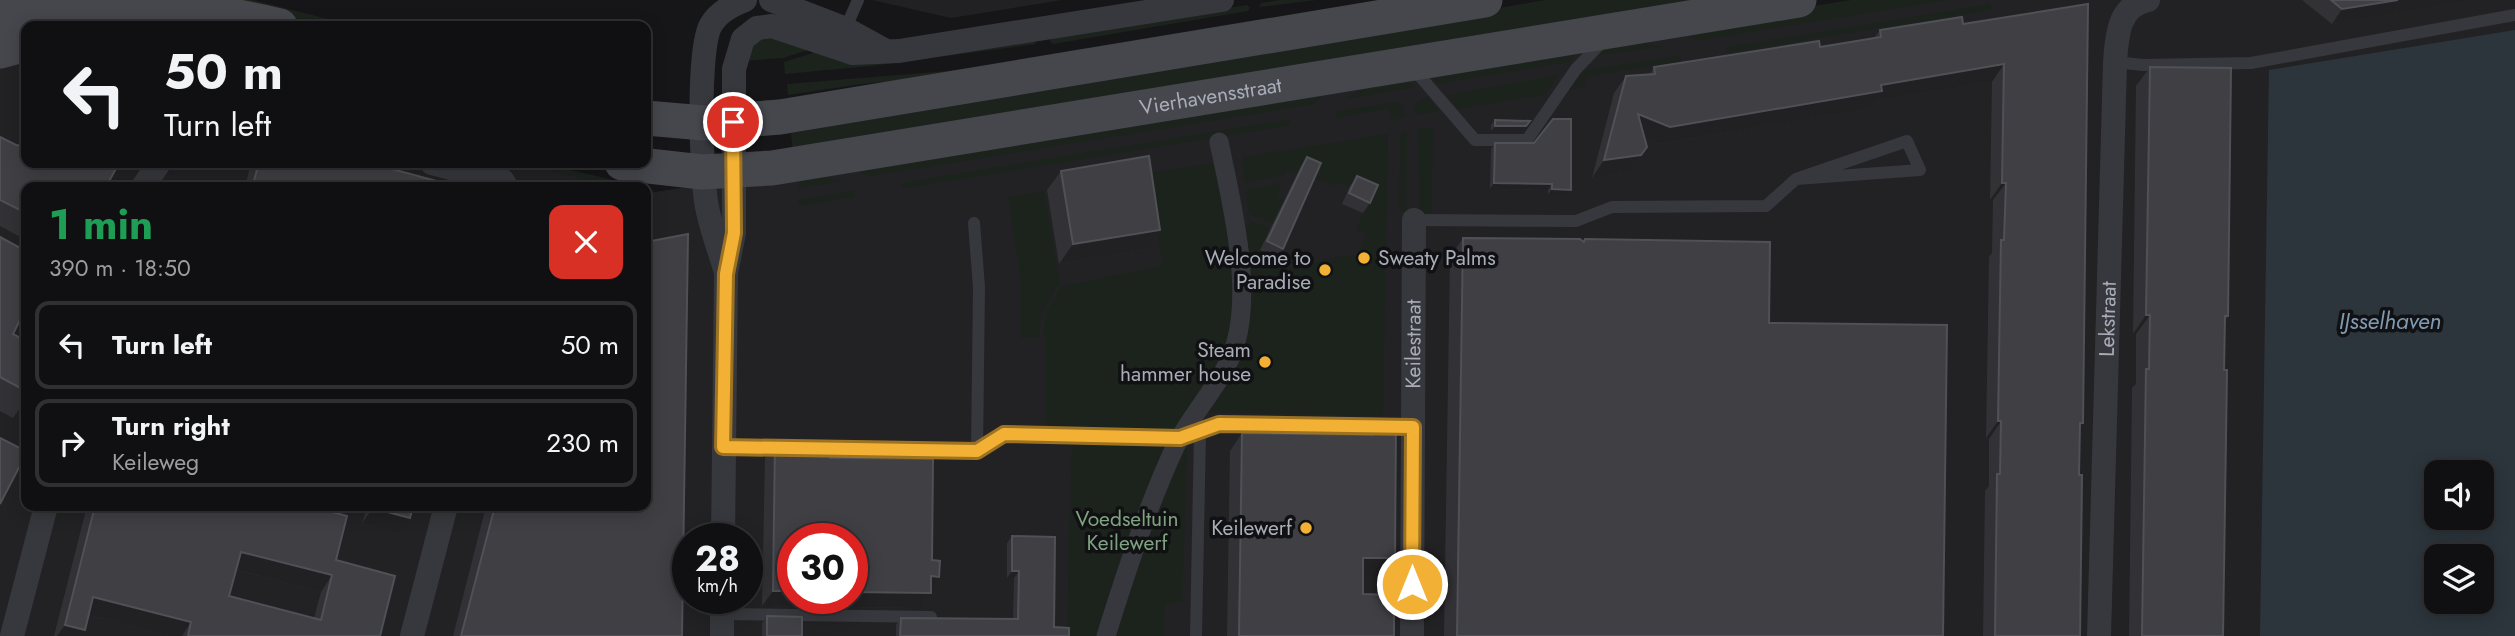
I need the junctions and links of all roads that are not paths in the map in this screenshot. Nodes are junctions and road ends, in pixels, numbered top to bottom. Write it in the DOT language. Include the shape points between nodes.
graph roads {
  1 [pos="745,0"];
  2 [pos="771,0"];
  3 [pos="858,0"];
  4 [pos="1222,0"];
  5 [pos="1485,0"];
  6 [pos="1798,0"];
  7 [pos="2139,3"];
  8 [pos="721,7"];
  9 [pos="2515,15"];
  10 [pos="0,16"];
  11 [pos="259,21"];
  12 [pos="1611,32"];
  13 [pos="841,39"];
  14 [pos="21,45"];
  15 [pos="0,51"];
  16 [pos="2115,62"];
  17 [pos="1410,64"];
  18 [pos="651,118"];
  19 [pos="718,123"];
  20 [pos="1219,142"];
  21 [pos="651,166"];
  22 [pos="452,168"];
  23 [pos="719,172"];
  24 [pos="1796,179"];
  25 [pos="504,182"];
  26 [pos="1413,220"];
  27 [pos="974,223"];
  28 [pos="1413,427"];
  29 [pos="1200,431"];
  30 [pos="1180,438"];
  31 [pos="723,447"];
  32 [pos="977,451"];
  33 [pos="45,511"];
  34 [pos="445,511"];
  35 [pos="723,523"];
  36 [pos="722,616"];
  37 [pos="931,617"];
  38 [pos="12,636"];
  39 [pos="412,636"];
  40 [pos="1106,636"];
  41 [pos="1196,636"];
  42 [pos="1412,636"];
  43 [pos="2099,636"];
  1 -- 8 [label="street"];
  2 -- 13 [label="street"];
  3 -- 13 [label="lane"];
  4 -- 13 [label="street" via="887,51"];
  5 -- 19 [label="main road" via="818,111"];
  6 -- 12 [label="main road, Vierhavensstraat"];
  7 -- 16 [label="street, Lekstraat" via="2122,20"];
  8 -- 19 [label="street" via="707,35 702,85"];
  9 -- 16 [label="lane" via="2251,63"];
  10 -- 11 [label="main road" via="71,4 122,3"];
  12 -- 17 [label="main road, Vierhavensstraat"];
  12 -- 17 [label="lane" via="1576,69 1527,140 1475,140"];
  13 -- 19 [label="street" via="772,26 751,31 734,63"];
  14 -- 15 [label="main road"];
  16 -- 43 [label="street, Lekstraat"];
  17 -- 23 [label="main road, Vierhavensstraat"];
  18 -- 19 [label="main road"];
  19 -- 23 [label="street"];
  20 -- 30 [label="street" via="1240,264 1237,341"];
  21 -- 23 [label="main road, Vierhavensstraat"];
  22 -- 25 [label="street"];
  23 -- 31 [label="street" via="707,208 726,274"];
  24 -- 24 [label="lane" via="1851,175 1920,170 1907,141"];
  24 -- 26 [label="lane" via="1766,206 1612,207 1576,222"];
  26 -- 28 [label="street, Keilestraat"];
  27 -- 32 [label="lane" via="979,287"];
  28 -- 29 [label="lane" via="1219,424"];
  28 -- 42 [label="street, Keilestraat"];
  29 -- 30 [label="lane"];
  29 -- 41 [label="lane"];
  30 -- 32 [label="lane" via="1004,434"];
  30 -- 40 [label="street" via="1129,563"];
  31 -- 32 [label="lane"];
  31 -- 35 [label="street"];
  33 -- 38 [label="street"];
  34 -- 39 [label="street"];
  36 -- 37 [label="lane"];
}
